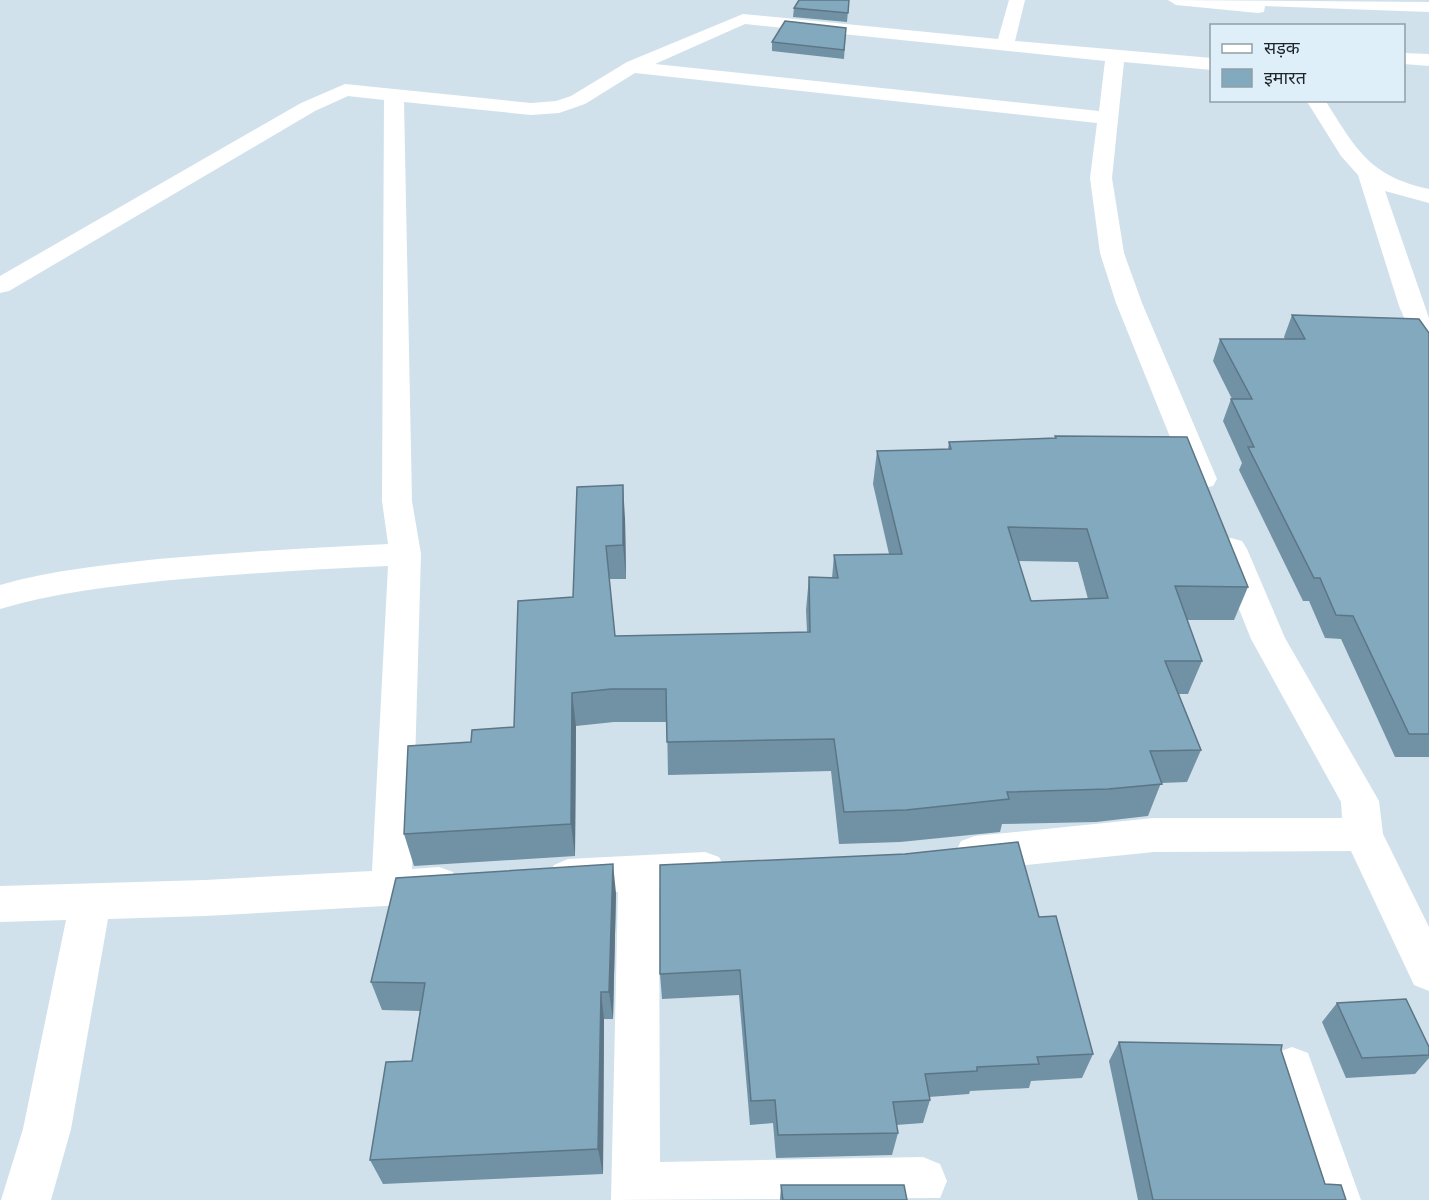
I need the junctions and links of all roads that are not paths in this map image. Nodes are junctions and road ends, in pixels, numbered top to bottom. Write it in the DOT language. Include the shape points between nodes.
graph roads {
  1 [pos="754,0"];
  2 [pos="1017,0"];
  3 [pos="1176,0"];
  4 [pos="1256,3"];
  5 [pos="1429,7"];
  6 [pos="743,19"];
  7 [pos="1268,24"];
  8 [pos="1005,45"];
  9 [pos="1116,56"];
  10 [pos="1405,59"];
  11 [pos="1429,60"];
  12 [pos="1210,64"];
  13 [pos="632,67"];
  14 [pos="394,96"];
  15 [pos="1317,102"];
  16 [pos="1107,118"];
  17 [pos="1369,175"];
  18 [pos="1429,196"];
  19 [pos="0,286"];
  20 [pos="1429,348"];
  21 [pos="1210,498"];
  22 [pos="1223,530"];
  23 [pos="405,554"];
  24 [pos="0,597"];
  25 [pos="1363,834"];
  26 [pos="935,857"];
  27 [pos="746,867"];
  28 [pos="639,872"];
  29 [pos="528,880"];
  30 [pos="471,884"];
  31 [pos="391,888"];
  32 [pos="90,902"];
  33 [pos="0,904"];
  34 [pos="1429,971"];
  35 [pos="1292,1069"];
  36 [pos="923,1181"];
  37 [pos="636,1193"];
  38 [pos="26,1200"];
  39 [pos="1336,1200"];
  1 -- 6 [label="street"];
  2 -- 8 [label="street"];
  3 -- 4 [label="street"];
  4 -- 5 [label="street"];
  4 -- 7 [label="street"];
  6 -- 8 [label="street"];
  6 -- 13 [label="street"];
  8 -- 9 [label="street"];
  9 -- 12 [label="street"];
  9 -- 16 [label="street"];
  10 -- 11 [label="street"];
  13 -- 14 [label="street" via="559,107 531,109"];
  13 -- 16 [label="street"];
  14 -- 19 [label="street" via="345,90 308,107"];
  14 -- 23 [label="street" via="397,501"];
  15 -- 17 [label="street" via="1351,159"];
  16 -- 21 [label="street" via="1101,178 1112,253"];
  17 -- 18 [label="street"];
  17 -- 20 [label="street" via="1412,311"];
  22 -- 25 [label="street" via="1268,639 1360,801"];
  23 -- 24 [label="street" via="128,573 25,589"];
  23 -- 31 [label="street"];
  25 -- 26 [label="street" via="1154,835"];
  25 -- 34 [label="street"];
  27 -- 28 [label="street"];
  28 -- 29 [label="street"];
  28 -- 37 [label="street"];
  30 -- 31 [label="street"];
  31 -- 32 [label="street"];
  32 -- 33 [label="street"];
  32 -- 38 [label="street" via="47,1129"];
  35 -- 39 [label="street"];
  36 -- 37 [label="street"];
}
